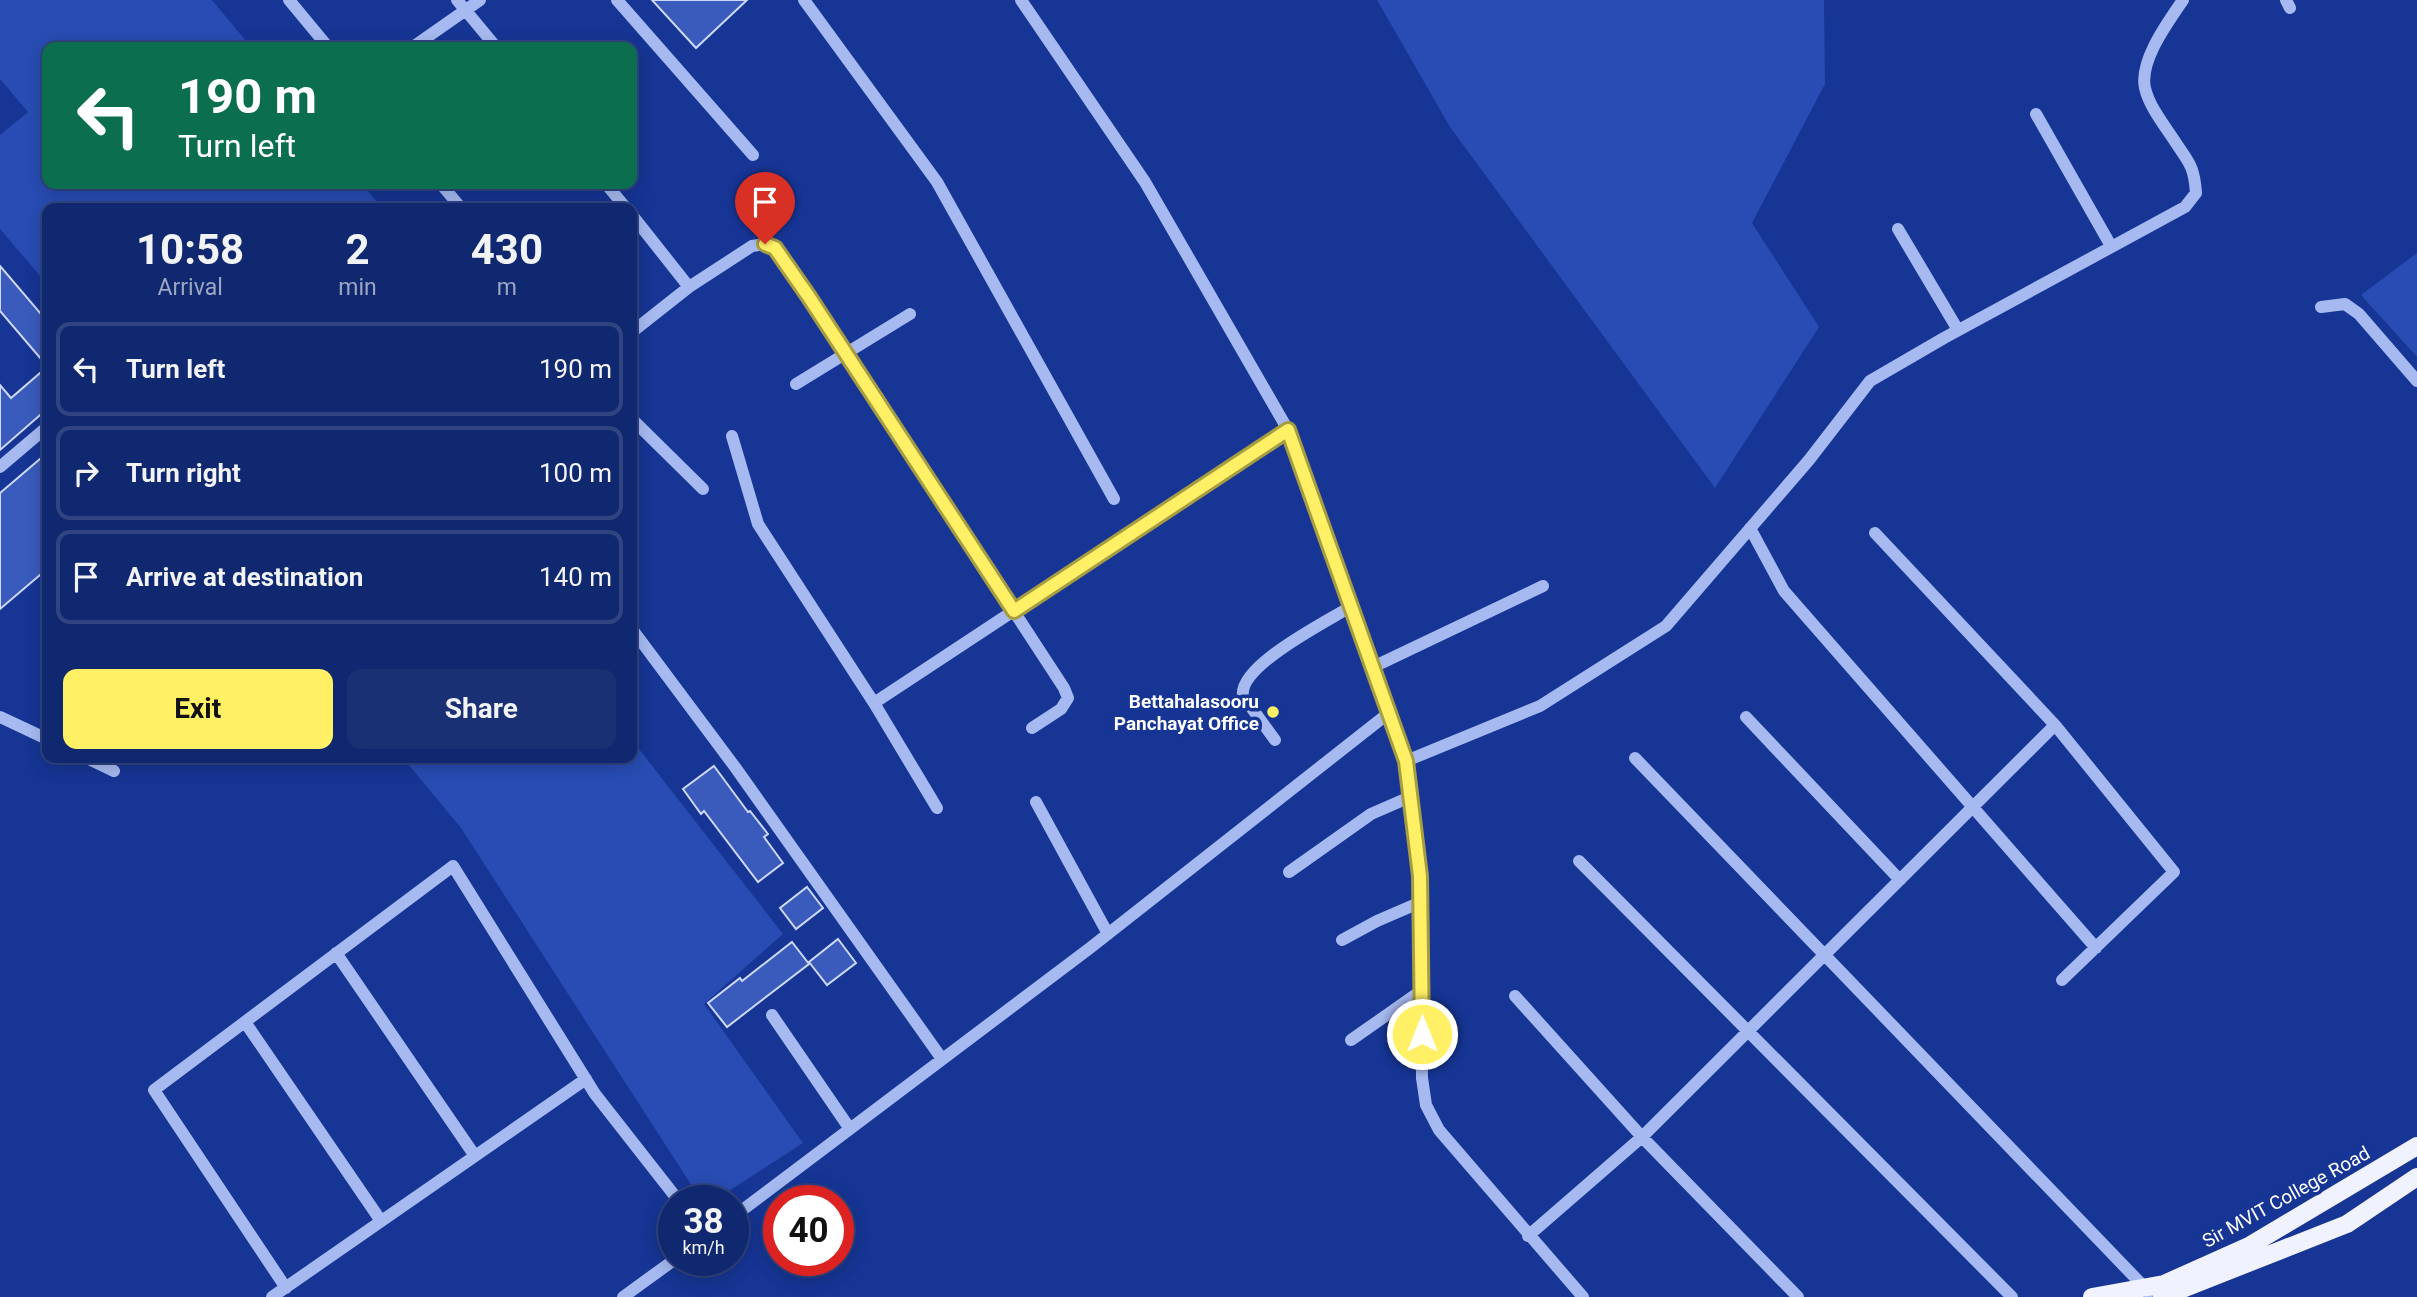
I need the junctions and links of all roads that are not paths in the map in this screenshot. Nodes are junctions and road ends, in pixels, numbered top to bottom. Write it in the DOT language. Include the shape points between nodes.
graph roads {
  1 [pos="289,0"];
  2 [pos="480,0"];
  3 [pos="617,0"];
  4 [pos="804,0"];
  5 [pos="1021,0"];
  6 [pos="2183,0"];
  7 [pos="462,5"];
  8 [pos="324,42"];
  9 [pos="419,42"];
  10 [pos="492,42"];
  11 [pos="2036,114"];
  12 [pos="753,155"];
  13 [pos="444,189"];
  14 [pos="610,189"];
  15 [pos="457,203"];
  16 [pos="622,203"];
  17 [pos="637,221"];
  18 [pos="1898,229"];
  19 [pos="2111,246"];
  20 [pos="689,286"];
  21 [pos="2321,307"];
  22 [pos="910,314"];
  23 [pos="637,328"];
  24 [pos="1958,330"];
  25 [pos="846,354"];
  26 [pos="2417,381"];
  27 [pos="796,384"];
  28 [pos="637,424"];
  29 [pos="1288,430"];
  30 [pos="42,431"];
  31 [pos="732,436"];
  32 [pos="0,467"];
  33 [pos="703,489"];
  34 [pos="1114,499"];
  35 [pos="1750,528"];
  36 [pos="1875,533"];
  37 [pos="1543,586"];
  38 [pos="1350,607"];
  39 [pos="1014,611"];
  40 [pos="637,636"];
  41 [pos="1371,668"];
  42 [pos="874,703"];
  43 [pos="1390,712"];
  44 [pos="0,717"];
  45 [pos="1746,717"];
  46 [pos="2055,725"];
  47 [pos="1032,728"];
  48 [pos="42,737"];
  49 [pos="1275,740"];
  50 [pos="1635,758"];
  51 [pos="1406,761"];
  52 [pos="97,763"];
  53 [pos="114,771"];
  54 [pos="1410,797"];
  55 [pos="1036,802"];
  56 [pos="1973,807"];
  57 [pos="937,808"];
  58 [pos="1579,861"];
  59 [pos="1289,872"];
  60 [pos="1900,880"];
  61 [pos="1421,902"];
  62 [pos="1108,934"];
  63 [pos="1342,940"];
  64 [pos="2096,948"];
  65 [pos="336,953"];
  66 [pos="1824,956"];
  67 [pos="2062,980"];
  68 [pos="1421,991"];
  69 [pos="1515,996"];
  70 [pos="772,1015"];
  71 [pos="245,1022"];
  72 [pos="1749,1030"];
  73 [pos="1352,1040"];
  74 [pos="942,1059"];
  75 [pos="586,1079"];
  76 [pos="850,1129"];
  77 [pos="1642,1137"];
  78 [pos="2417,1146"];
  79 [pos="475,1156"];
  80 [pos="2417,1177"];
  81 [pos="667,1185"];
  82 [pos="749,1205"];
  83 [pos="381,1221"];
  84 [pos="1528,1236"];
  85 [pos="658,1272"];
  86 [pos="286,1288"];
  87 [pos="2150,1292"];
  88 [pos="272,1297"];
  89 [pos="623,1297"];
  90 [pos="1583,1297"];
  91 [pos="1798,1297"];
  92 [pos="2012,1297"];
  93 [pos="2092,1297"];
  94 [pos="2162,1297"];
  1 -- 8 [label="street"];
  2 -- 7 [label="street"];
  3 -- 12 [label="street"];
  4 -- 34 [label="street" via="937,182"];
  5 -- 29 [label="street" via="1145,182"];
  6 -- 19 [label="street" via="2143,73 2156,110 2194,170 2196,194 2185,207"];
  7 -- 9 [label="street"];
  7 -- 10 [label="street"];
  11 -- 19 [label="street"];
  13 -- 15 [label="street"];
  14 -- 16 [label="street"];
  17 -- 20 [label="street"];
  18 -- 24 [label="street"];
  19 -- 24 [label="street"];
  20 -- 23 [label="street"];
  20 -- 25 [label="street" via="752,246 775,248"];
  21 -- 26 [label="street" via="2345,304 2359,314"];
  22 -- 25 [label="street"];
  24 -- 35 [label="street" via="1870,381"];
  25 -- 27 [label="street"];
  25 -- 39 [label="street"];
  28 -- 33 [label="street"];
  29 -- 38 [label="street"];
  29 -- 39 [label="street"];
  30 -- 32 [label="street"];
  31 -- 42 [label="street" via="758,524"];
  35 -- 51 [label="street" via="1665,626 1540,706"];
  35 -- 56 [label="street" via="1784,591"];
  36 -- 46 [label="street"];
  37 -- 41 [label="street"];
  38 -- 41 [label="street"];
  38 -- 49 [label="street" via="1265,660 1246,680 1242,696"];
  39 -- 42 [label="street"];
  39 -- 47 [label="street" via="1068,698 1061,709"];
  40 -- 74 [label="street"];
  41 -- 43 [label="street"];
  42 -- 57 [label="street"];
  43 -- 51 [label="street"];
  43 -- 62 [label="street"];
  44 -- 48 [label="street"];
  45 -- 60 [label="street"];
  46 -- 56 [label="street"];
  46 -- 64 [label="street" via="2174,872"];
  50 -- 66 [label="street"];
  51 -- 54 [label="street"];
  52 -- 53 [label="street"];
  54 -- 59 [label="street" via="1371,814"];
  54 -- 61 [label="street"];
  55 -- 62 [label="street"];
  56 -- 60 [label="street"];
  56 -- 64 [label="street"];
  58 -- 72 [label="street"];
  60 -- 66 [label="street"];
  61 -- 63 [label="street"];
  61 -- 68 [label="street"];
  62 -- 74 [label="street"];
  64 -- 67 [label="street"];
  65 -- 71 [label="street"];
  65 -- 75 [label="street" via="453,866"];
  65 -- 79 [label="street"];
  66 -- 72 [label="street"];
  66 -- 87 [label="street"];
  68 -- 73 [label="street"];
  68 -- 84 [label="street" via="1426,1105 1439,1130"];
  69 -- 77 [label="street"];
  70 -- 76 [label="street"];
  71 -- 83 [label="street"];
  71 -- 86 [label="street" via="153,1090"];
  72 -- 77 [label="street"];
  72 -- 92 [label="street"];
  74 -- 76 [label="street"];
  75 -- 79 [label="street"];
  75 -- 81 [label="street"];
  76 -- 82 [label="street"];
  77 -- 84 [label="street"];
  77 -- 91 [label="street"];
  78 -- 87 [label="main road, Sir MVIT College Road" via="2249,1246"];
  79 -- 83 [label="street"];
  80 -- 94 [label="main road, Sir MVIT College Road" via="2347,1224"];
  83 -- 86 [label="street"];
  84 -- 90 [label="street"];
  85 -- 89 [label="street"];
  86 -- 88 [label="street"];
  87 -- 93 [label="main road, Sir MVIT College Road"];
}
